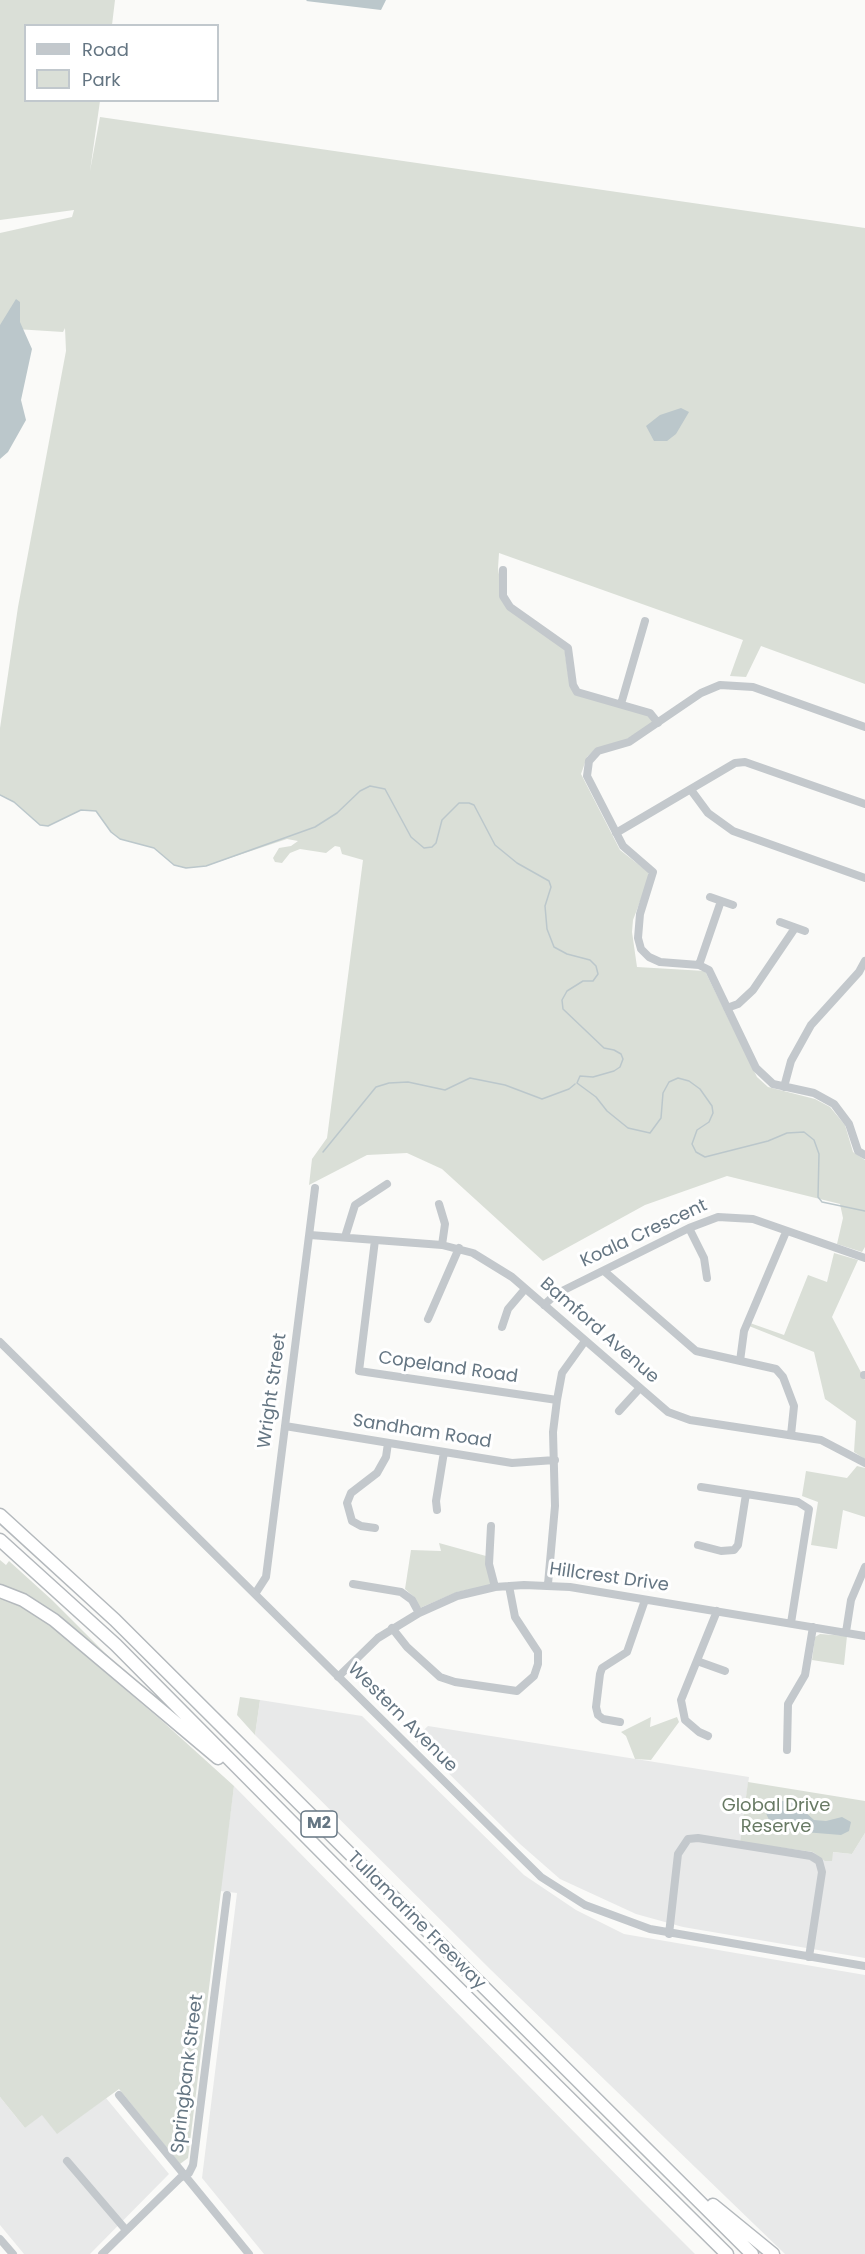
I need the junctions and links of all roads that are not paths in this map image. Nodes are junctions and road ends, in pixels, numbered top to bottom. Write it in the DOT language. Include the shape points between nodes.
graph roads {
  1 [pos="503,570"];
  2 [pos="645,621"];
  3 [pos="621,704"];
  4 [pos="658,723"];
  5 [pos="865,727"];
  6 [pos="691,790"];
  7 [pos="865,804"];
  8 [pos="616,833"];
  9 [pos="865,878"];
  10 [pos="710,897"];
  11 [pos="721,901"];
  12 [pos="733,904"];
  13 [pos="780,922"];
  14 [pos="795,928"];
  15 [pos="805,931"];
  16 [pos="865,961"];
  17 [pos="699,964"];
  18 [pos="727,1008"];
  19 [pos="784,1087"];
  20 [pos="865,1155"];
  21 [pos="387,1184"];
  22 [pos="315,1188"];
  23 [pos="439,1204"];
  24 [pos="689,1228"];
  25 [pos="786,1232"];
  26 [pos="310,1235"];
  27 [pos="345,1237"];
  28 [pos="375,1240"];
  29 [pos="442,1245"];
  30 [pos="459,1248"];
  31 [pos="865,1258"];
  32 [pos="604,1271"];
  33 [pos="707,1278"];
  34 [pos="525,1289"];
  35 [pos="544,1305"];
  36 [pos="428,1319"];
  37 [pos="502,1327"];
  38 [pos="0,1341"];
  39 [pos="585,1341"];
  40 [pos="740,1361"];
  41 [pos="639,1389"];
  42 [pos="557,1400"];
  43 [pos="620,1411"];
  44 [pos="285,1426"];
  45 [pos="791,1435"];
  46 [pos="388,1443"];
  47 [pos="444,1452"];
  48 [pos="555,1460"];
  49 [pos="865,1462"];
  50 [pos="701,1487"];
  51 [pos="746,1494"];
  52 [pos="437,1510"];
  53 [pos="0,1515"];
  54 [pos="491,1526"];
  55 [pos="375,1528"];
  56 [pos="0,1542"];
  57 [pos="698,1545"];
  58 [pos="865,1567"];
  59 [pos="353,1584"];
  60 [pos="548,1584"];
  61 [pos="509,1586"];
  62 [pos="495,1587"];
  63 [pos="0,1591"];
  64 [pos="255,1594"];
  65 [pos="645,1599"];
  66 [pos="717,1611"];
  67 [pos="419,1612"];
  68 [pos="791,1623"];
  69 [pos="813,1627"];
  70 [pos="392,1628"];
  71 [pos="846,1632"];
  72 [pos="865,1636"];
  73 [pos="697,1661"];
  74 [pos="725,1671"];
  75 [pos="338,1677"];
  76 [pos="620,1722"];
  77 [pos="708,1736"];
  78 [pos="787,1750"];
  79 [pos="266,1796"];
  80 [pos="227,1895"];
  81 [pos="669,1934"];
  82 [pos="809,1957"];
  83 [pos="865,1966"];
  84 [pos="119,2095"];
  85 [pos="67,2161"];
  86 [pos="184,2176"];
  87 [pos="689,2191"];
  88 [pos="126,2230"];
  89 [pos="0,2239"];
  90 [pos="724,2253"];
  91 [pos="13,2254"];
  92 [pos="102,2254"];
  93 [pos="249,2254"];
  94 [pos="752,2254"];
  95 [pos="773,2254"];
  1 -- 3 [label="street" via="503,596 510,608 568,648 577,692"];
  2 -- 3 [label="street"];
  3 -- 4 [label="street" via="650,713"];
  4 -- 5 [label="street" via="701,693 730,684 753,687"];
  4 -- 8 [label="street" via="629,742 604,747 589,762 587,776"];
  6 -- 7 [label="street" via="735,763 746,762"];
  6 -- 8 [label="street"];
  6 -- 9 [label="street" via="708,813 733,831"];
  8 -- 17 [label="street" via="626,850 653,872 638,927 641,948 660,963"];
  10 -- 11 [label="street"];
  11 -- 12 [label="street"];
  11 -- 17 [label="street"];
  13 -- 14 [label="street"];
  14 -- 15 [label="street"];
  14 -- 18 [label="street" via="753,990"];
  16 -- 19 [label="street" via="811,1025 791,1061"];
  17 -- 18 [label="street" via="709,970"];
  18 -- 19 [label="street" via="756,1068 764,1078"];
  19 -- 20 [label="street" via="814,1093 834,1104 849,1124 858,1151"];
  21 -- 27 [label="street" via="355,1205"];
  22 -- 26 [label="street, Wright Street"];
  23 -- 29 [label="street" via="446,1224"];
  24 -- 25 [label="street, Koala Crescent" via="706,1220 732,1216 753,1219"];
  24 -- 32 [label="street, Koala Crescent"];
  24 -- 33 [label="street" via="704,1258"];
  25 -- 31 [label="street, Koala Crescent"];
  25 -- 40 [label="street" via="744,1331"];
  26 -- 27 [label="street, Bamford Avenue"];
  26 -- 44 [label="street, Wright Street"];
  27 -- 28 [label="street, Bamford Avenue"];
  28 -- 29 [label="street, Bamford Avenue"];
  28 -- 42 [label="street, Copeland Road" via="358,1371"];
  29 -- 30 [label="street, Bamford Avenue"];
  30 -- 34 [label="street, Bamford Avenue" via="486,1259"];
  30 -- 36 [label="street"];
  32 -- 35 [label="street, Koala Crescent" via="556,1294"];
  32 -- 40 [label="street" via="696,1351"];
  34 -- 35 [label="street, Bamford Avenue"];
  34 -- 37 [label="street" via="508,1309"];
  35 -- 39 [label="street, Bamford Avenue"];
  38 -- 64 [label="street, Western Avenue"];
  39 -- 41 [label="street, Bamford Avenue"];
  39 -- 42 [label="street" via="562,1372"];
  40 -- 45 [label="street" via="767,1365 783,1377 794,1406"];
  41 -- 43 [label="street"];
  41 -- 45 [label="street, Bamford Avenue" via="682,1418"];
  42 -- 48 [label="street"];
  44 -- 46 [label="street, Sandham Road"];
  44 -- 64 [label="street, Wright Street" via="266,1577"];
  45 -- 49 [label="street, Bamford Avenue" via="820,1440"];
  46 -- 47 [label="street, Sandham Road"];
  46 -- 55 [label="street" via="377,1473 351,1493 347,1503 352,1521"];
  47 -- 48 [label="street, Sandham Road" via="512,1463"];
  47 -- 52 [label="street"];
  48 -- 60 [label="street"];
  50 -- 51 [label="street"];
  51 -- 57 [label="street" via="734,1550"];
  51 -- 68 [label="street" via="798,1502 809,1509"];
  53 -- 87 [label="highway, Tullamarine Freeway / M2" via="115,1620"];
  54 -- 62 [label="street" via="489,1564"];
  56 -- 79 [label="highway, Tullamarine Freeway / M2" via="116,1645"];
  58 -- 71 [label="street" via="851,1600"];
  59 -- 67 [label="street" via="401,1592"];
  60 -- 61 [label="street, Hillcrest Drive"];
  60 -- 65 [label="street, Hillcrest Drive"];
  61 -- 62 [label="street, Hillcrest Drive"];
  61 -- 70 [label="street" via="515,1617 538,1652 538,1664 528,1684 517,1691 440,1677"];
  62 -- 67 [label="street, Hillcrest Drive" via="457,1596"];
  63 -- 79 [label="highway" via="54,1620"];
  64 -- 75 [label="street, Western Avenue"];
  65 -- 66 [label="street, Hillcrest Drive"];
  65 -- 76 [label="street" via="627,1652 602,1668 600,1674 598,1715"];
  66 -- 68 [label="street, Hillcrest Drive"];
  66 -- 73 [label="street"];
  67 -- 70 [label="street, Hillcrest Drive"];
  68 -- 69 [label="street, Hillcrest Drive"];
  69 -- 71 [label="street, Hillcrest Drive"];
  69 -- 78 [label="street" via="806,1675 788,1704"];
  70 -- 75 [label="street, Hillcrest Drive"];
  71 -- 72 [label="street, Hillcrest Drive"];
  73 -- 74 [label="street"];
  73 -- 77 [label="street" via="681,1700 681,1710 692,1727"];
  75 -- 81 [label="street, Western Avenue" via="541,1877 601,1913"];
  79 -- 90 [label="highway, Tullamarine Freeway / M2"];
  80 -- 86 [label="street, Springbank Street" via="194,2160"];
  81 -- 82 [label="street, Western Avenue"];
  81 -- 82 [label="street" via="678,1854 688,1839 698,1838 814,1858 821,1868"];
  82 -- 83 [label="street, Western Avenue"];
  84 -- 86 [label="street"];
  85 -- 88 [label="street"];
  86 -- 88 [label="street, Springbank Street"];
  86 -- 93 [label="street"];
  87 -- 94 [label="highway, Tullamarine Freeway / M2"];
  87 -- 95 [label="highway" via="704,2198"];
  88 -- 92 [label="street, Springbank Street"];
  89 -- 91 [label="street"];
}
